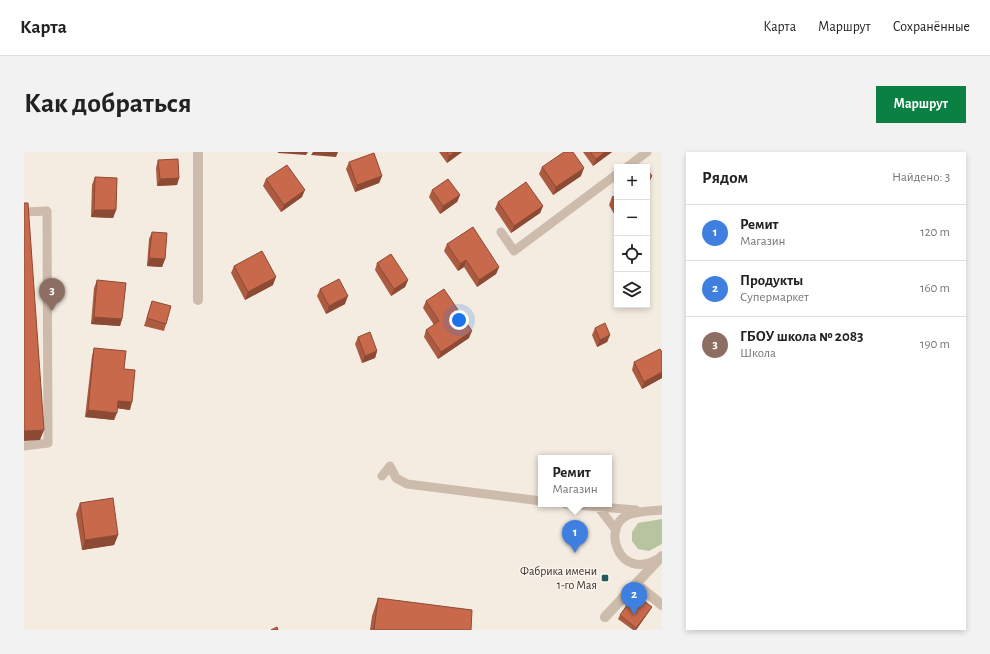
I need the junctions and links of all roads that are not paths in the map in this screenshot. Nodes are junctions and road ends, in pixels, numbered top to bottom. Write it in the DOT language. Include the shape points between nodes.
graph roads {
  1 [pos="198,152"];
  2 [pos="647,152"];
  3 [pos="631,164"];
  4 [pos="614,176"];
  5 [pos="24,212"];
  6 [pos="501,232"];
  7 [pos="198,300"];
  8 [pos="24,446"];
  9 [pos="382,476"];
  10 [pos="538,501"];
  11 [pos="590,507"];
  12 [pos="599,508"];
  13 [pos="659,511"];
  14 [pos="616,530"];
  15 [pos="660,558"];
  16 [pos="636,584"];
  17 [pos="662,605"];
  18 [pos="605,617"];
  1 -- 7 [label="street"];
  2 -- 3 [label="lane"];
  4 -- 6 [label="lane" via="514,251"];
  5 -- 8 [label="lane" via="47,211 48,443"];
  9 -- 10 [label="lane" via="390,466 396,478 407,484"];
  11 -- 12 [label="lane"];
  12 -- 13 [label="lane"];
  12 -- 14 [label="lane"];
  13 -- 14 [label="lane" via="627,515"];
  14 -- 15 [label="lane" via="616,546 625,560 640,565 650,564"];
  15 -- 16 [label="street"];
  16 -- 17 [label="street"];
  16 -- 18 [label="street"];
}
